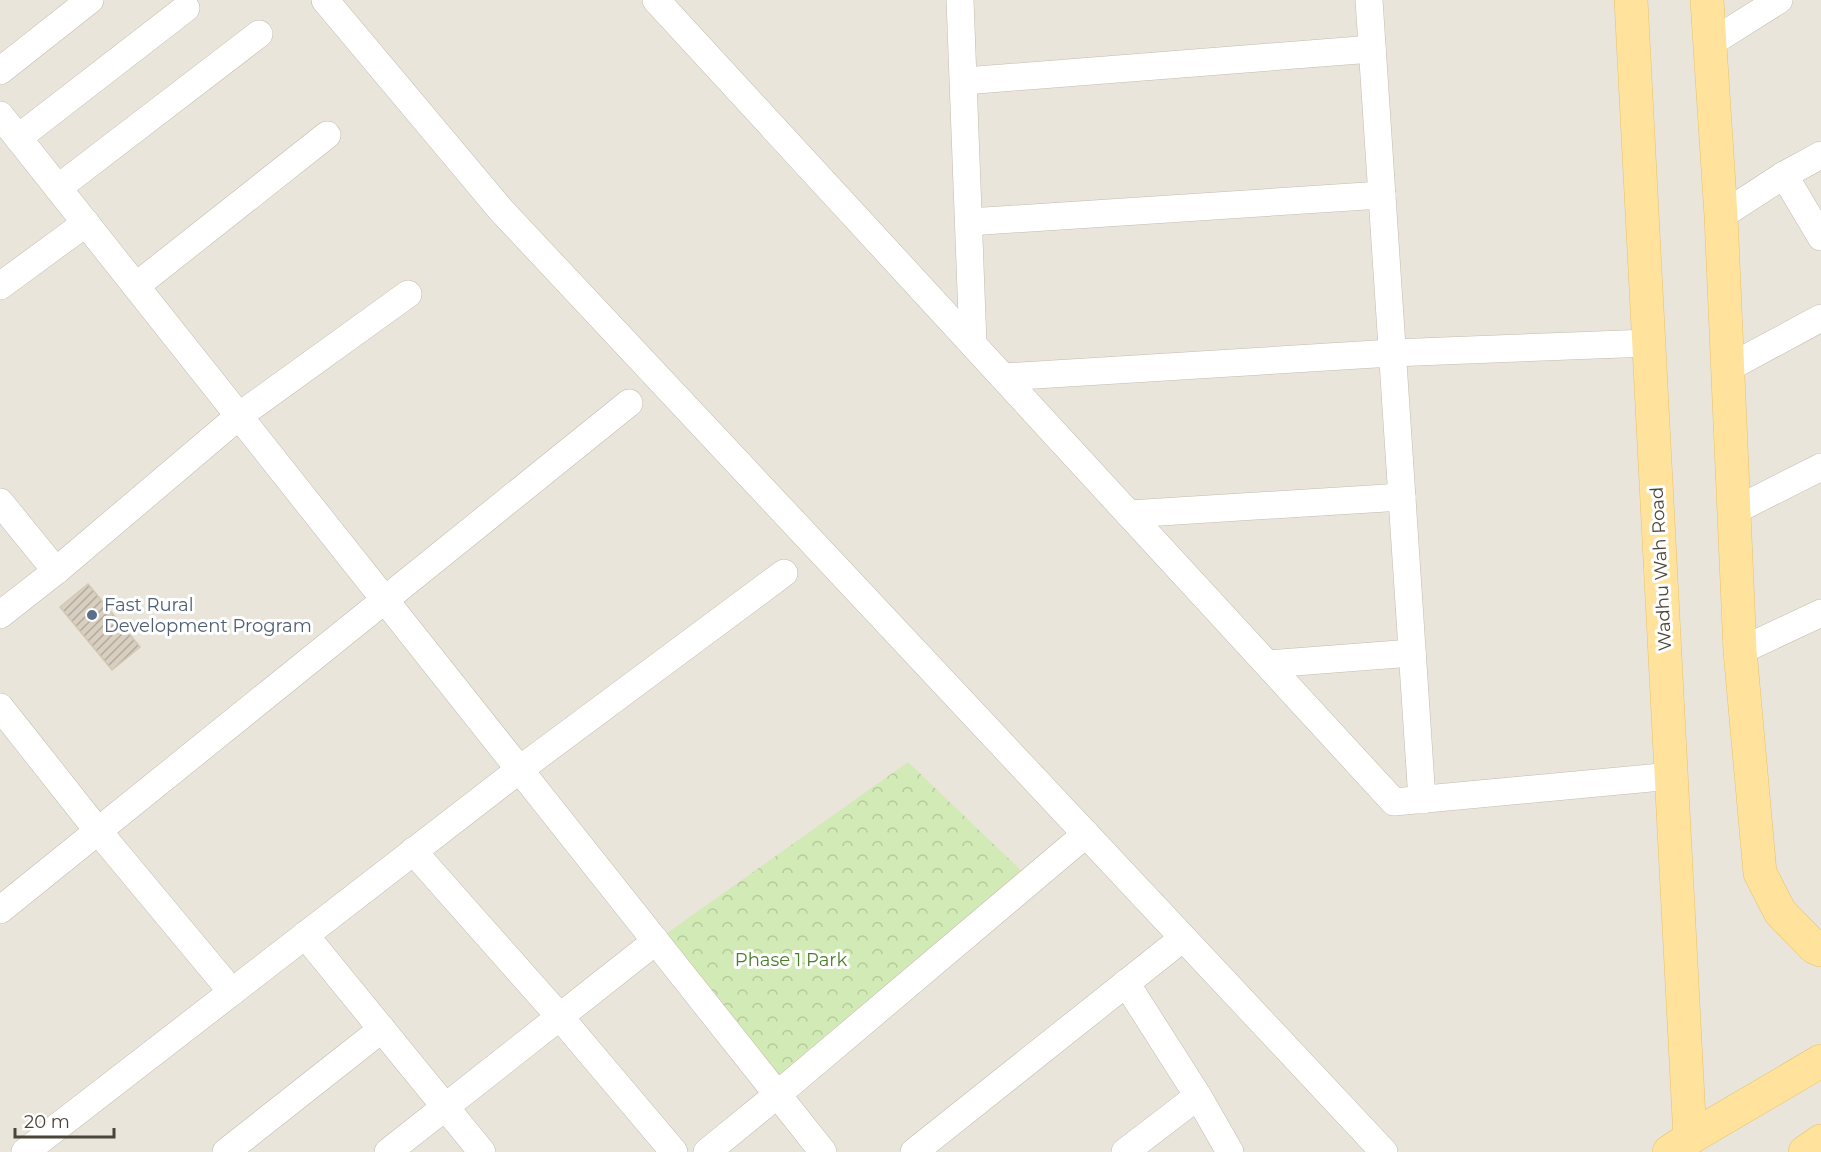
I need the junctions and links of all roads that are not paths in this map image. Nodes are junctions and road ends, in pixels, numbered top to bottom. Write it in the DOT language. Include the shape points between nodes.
graph roads {
  1 [pos="90,0"];
  2 [pos="325,0"];
  3 [pos="656,0"];
  4 [pos="960,0"];
  5 [pos="1369,0"];
  6 [pos="1631,0"];
  7 [pos="1707,0"];
  8 [pos="1779,0"];
  9 [pos="186,8"];
  10 [pos="260,34"];
  11 [pos="1709,44"];
  12 [pos="1372,50"];
  13 [pos="0,71"];
  14 [pos="964,81"];
  15 [pos="0,115"];
  16 [pos="327,135"];
  17 [pos="18,138"];
  18 [pos="1821,155"];
  19 [pos="1784,176"];
  20 [pos="58,188"];
  21 [pos="1382,195"];
  22 [pos="1721,216"];
  23 [pos="969,222"];
  24 [pos="86,223"];
  25 [pos="1821,237"];
  26 [pos="0,286"];
  27 [pos="136,286"];
  28 [pos="408,294"];
  29 [pos="1821,318"];
  30 [pos="1649,343"];
  31 [pos="973,344"];
  32 [pos="1392,353"];
  33 [pos="1728,368"];
  34 [pos="1004,377"];
  35 [pos="629,403"];
  36 [pos="239,416"];
  37 [pos="1821,467"];
  38 [pos="1402,496"];
  39 [pos="0,502"];
  40 [pos="1734,511"];
  41 [pos="1130,514"];
  42 [pos="56,571"];
  43 [pos="784,573"];
  44 [pos="385,600"];
  45 [pos="1821,613"];
  46 [pos="0,615"];
  47 [pos="1740,651"];
  48 [pos="1412,653"];
  49 [pos="1268,664"];
  50 [pos="0,707"];
  51 [pos="519,770"];
  52 [pos="1672,776"];
  53 [pos="1422,800"];
  54 [pos="98,831"];
  55 [pos="1086,834"];
  56 [pos="413,851"];
  57 [pos="0,910"];
  58 [pos="305,935"];
  59 [pos="1183,938"];
  60 [pos="656,941"];
  61 [pos="1821,950"];
  62 [pos="1126,983"];
  63 [pos="232,992"];
  64 [pos="560,1017"];
  65 [pos="382,1029"];
  66 [pos="1821,1061"];
  67 [pos="777,1095"];
  68 [pos="1198,1096"];
  69 [pos="444,1108"];
  70 [pos="1821,1141"];
  71 [pos="1680,1145"];
  72 [pos="25,1152"];
  73 [pos="225,1152"];
  74 [pos="388,1152"];
  75 [pos="482,1152"];
  76 [pos="674,1152"];
  77 [pos="707,1152"];
  78 [pos="823,1152"];
  79 [pos="914,1152"];
  80 [pos="1125,1152"];
  81 [pos="1230,1152"];
  82 [pos="1384,1152"];
  83 [pos="1805,1152"];
  1 -- 13 [label="street"];
  2 -- 55 [label="street" via="501,210"];
  3 -- 31 [label="street"];
  4 -- 14 [label="street"];
  5 -- 12 [label="street"];
  6 -- 30 [label="main road, Wadhu Wah Road"];
  7 -- 11 [label="main road"];
  8 -- 11 [label="street"];
  9 -- 17 [label="street"];
  10 -- 20 [label="street"];
  11 -- 22 [label="main road"];
  12 -- 14 [label="street"];
  12 -- 21 [label="street"];
  14 -- 23 [label="street"];
  15 -- 17 [label="street"];
  16 -- 27 [label="street"];
  17 -- 20 [label="street"];
  18 -- 19 [label="street"];
  19 -- 22 [label="street"];
  19 -- 25 [label="street"];
  20 -- 24 [label="street"];
  21 -- 23 [label="street"];
  21 -- 32 [label="street"];
  22 -- 33 [label="main road"];
  23 -- 31 [label="street"];
  24 -- 26 [label="street"];
  24 -- 27 [label="street"];
  27 -- 36 [label="street"];
  28 -- 36 [label="street"];
  29 -- 33 [label="street"];
  30 -- 32 [label="street"];
  30 -- 52 [label="main road, Wadhu Wah Road"];
  31 -- 34 [label="street"];
  32 -- 34 [label="street"];
  32 -- 38 [label="street"];
  33 -- 40 [label="main road"];
  34 -- 41 [label="street"];
  35 -- 44 [label="street"];
  36 -- 42 [label="street"];
  36 -- 44 [label="street"];
  37 -- 40 [label="street"];
  38 -- 41 [label="street"];
  38 -- 48 [label="street"];
  39 -- 42 [label="street"];
  40 -- 47 [label="main road"];
  41 -- 49 [label="street"];
  42 -- 46 [label="street"];
  43 -- 51 [label="street"];
  44 -- 51 [label="street"];
  44 -- 54 [label="street"];
  45 -- 47 [label="street"];
  47 -- 61 [label="main road" via="1760,873 1780,912"];
  48 -- 49 [label="street"];
  48 -- 53 [label="street"];
  49 -- 53 [label="street" via="1394,802"];
  50 -- 54 [label="street"];
  51 -- 56 [label="street"];
  51 -- 60 [label="street"];
  52 -- 53 [label="street"];
  52 -- 71 [label="main road, Wadhu Wah Road"];
  54 -- 57 [label="street"];
  54 -- 63 [label="street"];
  55 -- 59 [label="street"];
  55 -- 67 [label="street"];
  56 -- 58 [label="street"];
  56 -- 64 [label="street"];
  58 -- 63 [label="street"];
  58 -- 65 [label="street"];
  59 -- 62 [label="street"];
  59 -- 82 [label="street"];
  60 -- 64 [label="street"];
  60 -- 67 [label="street"];
  62 -- 68 [label="street"];
  62 -- 79 [label="street"];
  63 -- 72 [label="street"];
  64 -- 69 [label="street"];
  64 -- 76 [label="street"];
  65 -- 69 [label="street"];
  65 -- 73 [label="street"];
  66 -- 71 [label="main road"];
  67 -- 77 [label="street"];
  67 -- 78 [label="street"];
  68 -- 80 [label="street"];
  68 -- 81 [label="street"];
  69 -- 74 [label="street"];
  69 -- 75 [label="street"];
  70 -- 83 [label="main road"];
}
